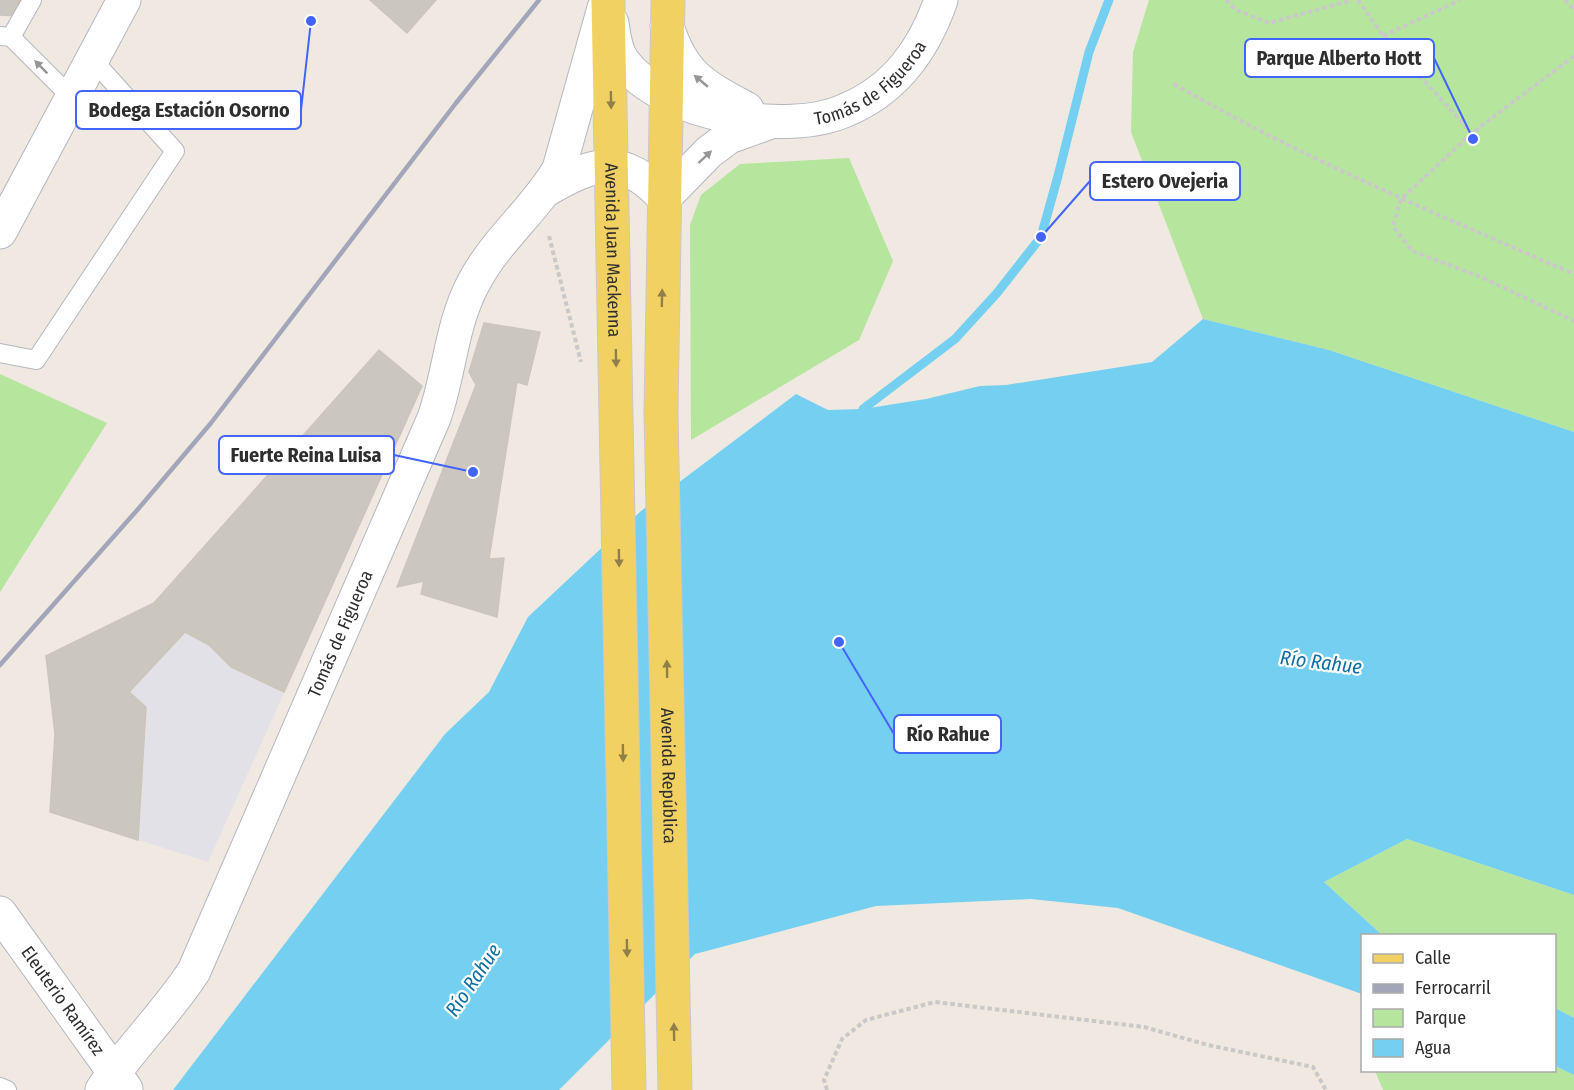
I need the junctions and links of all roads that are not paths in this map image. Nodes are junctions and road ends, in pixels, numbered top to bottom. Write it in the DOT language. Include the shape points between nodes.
graph roads {
  1 [pos="32,0"];
  2 [pos="124,0"];
  3 [pos="608,0"];
  4 [pos="941,0"];
  5 [pos="667,13"];
  6 [pos="6,36"];
  7 [pos="92,59"];
  8 [pos="666,95"];
  9 [pos="71,97"];
  10 [pos="769,122"];
  11 [pos="612,165"];
  12 [pos="14,174"];
  13 [pos="543,194"];
  14 [pos="664,198"];
  15 [pos="0,232"];
  16 [pos="0,353"];
  17 [pos="0,913"];
  18 [pos="114,1084"];
  19 [pos="0,1086"];
  20 [pos="7,1090"];
  21 [pos="629,1090"];
  22 [pos="675,1090"];
  1 -- 6 [label="lane"];
  2 -- 7 [label="street"];
  3 -- 8 [label="street, Tomás de Figueroa" via="615,44 622,60 647,85"];
  3 -- 11 [label="main road, Avenida Juan Mackenna, one-way"];
  3 -- 13 [label="street, Tomás de Figueroa" via="559,169"];
  4 -- 10 [label="street, Tomás de Figueroa" via="931,28 913,57 867,100 814,120"];
  5 -- 8 [label="main road"];
  10 -- 5 [label="street, one-way" via="695,77 675,49"];
  9 -- 6 [label="lane, one-way"];
  7 -- 9 [label="street"];
  7 -- 16 [label="lane" via="175,151 36,360"];
  8 -- 10 [label="street, Tomás de Figueroa" via="727,116"];
  8 -- 14 [label="main road"];
  9 -- 12 [label="street"];
  14 -- 10 [label="street, Tomás de Figueroa, one-way" via="729,137"];
  11 -- 13 [label="street, Tomás de Figueroa" via="586,171"];
  11 -- 14 [label="street" via="649,181"];
  11 -- 21 [label="main road, Avenida Juan Mackenna, one-way"];
  12 -- 15 [label="street"];
  13 -- 18 [label="street, Tomás de Figueroa" via="484,265 466,299 434,418 194,971"];
  22 -- 14 [label="main road, Avenida República, one-way" via="663,462"];
  17 -- 18 [label="street, Eleuterio Ramírez"];
  19 -- 20 [label="lane"];
}
